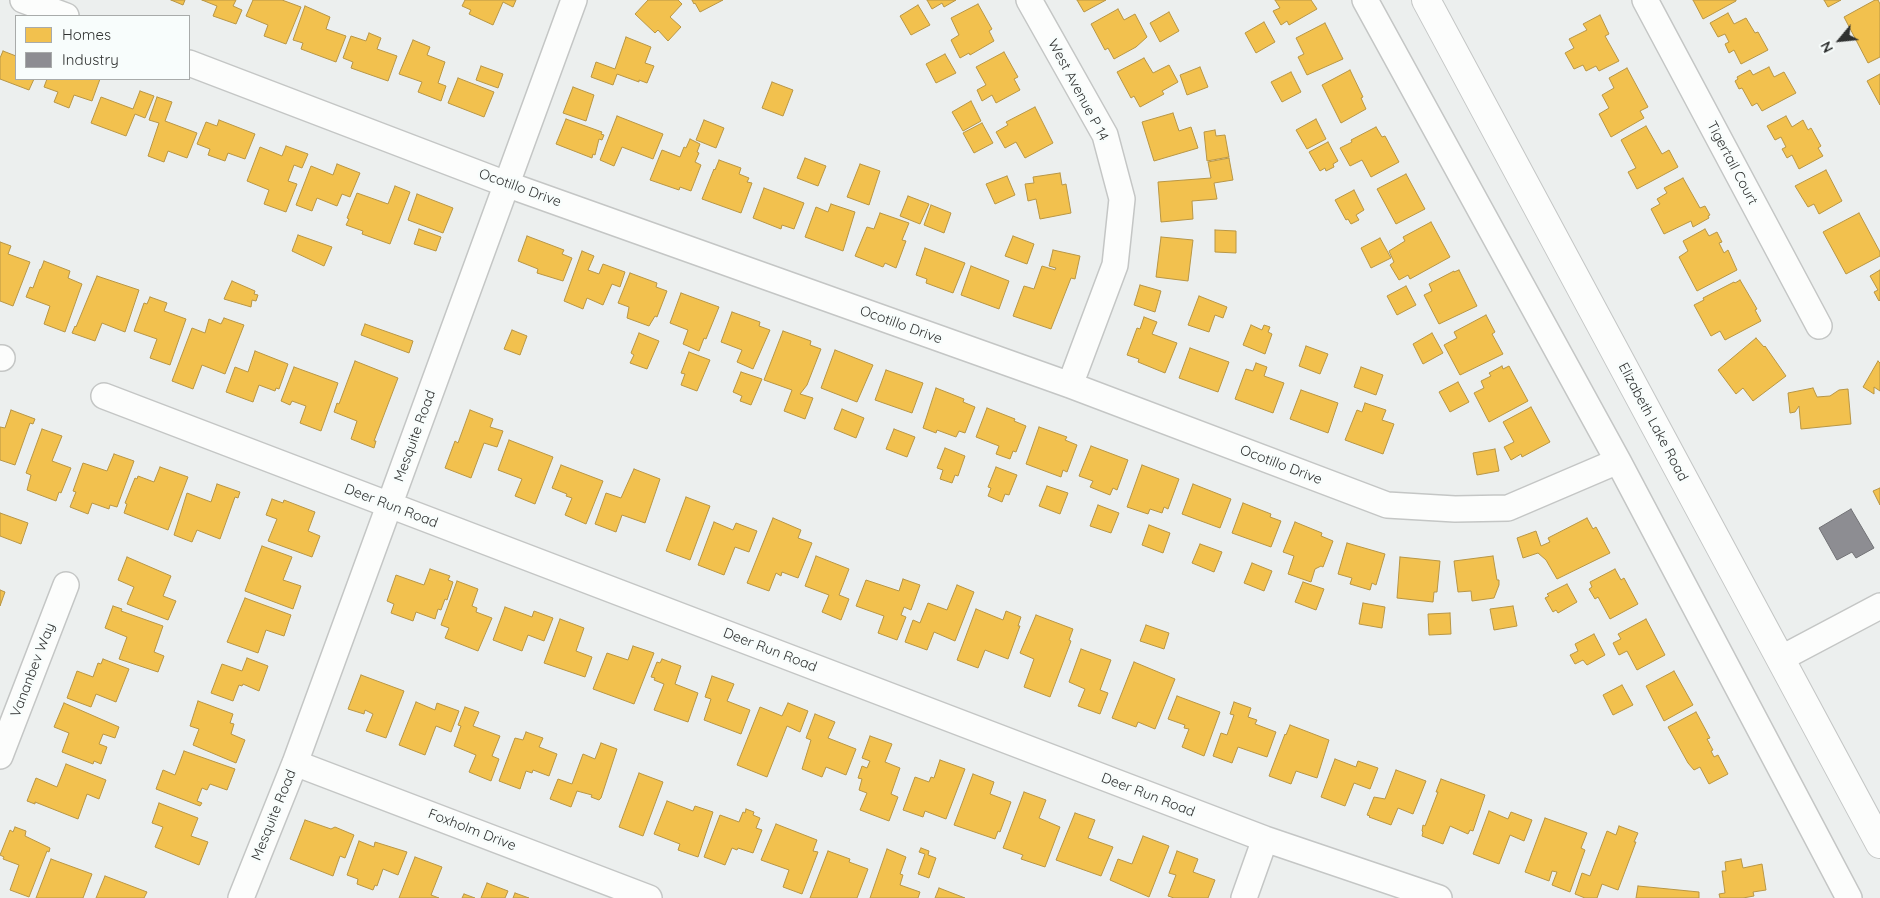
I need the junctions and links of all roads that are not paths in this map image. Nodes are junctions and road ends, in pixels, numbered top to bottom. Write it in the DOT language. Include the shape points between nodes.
graph roads {
  1 [pos="23,0"];
  2 [pos="574,0"];
  3 [pos="1029,0"];
  4 [pos="1365,0"];
  5 [pos="1426,0"];
  6 [pos="1645,0"];
  7 [pos="63,15"];
  8 [pos="190,63"];
  9 [pos="506,184"];
  10 [pos="1820,326"];
  11 [pos="1070,385"];
  12 [pos="104,396"];
  13 [pos="1618,461"];
  14 [pos="390,505"];
  15 [pos="66,585"];
  16 [pos="1880,606"];
  17 [pos="1780,659"];
  18 [pos="0,756"];
  19 [pos="295,763"];
  20 [pos="1265,839"];
  21 [pos="1880,844"];
  22 [pos="241,898"];
  23 [pos="649,898"];
  24 [pos="1244,898"];
  25 [pos="1439,898"];
  26 [pos="1849,898"];
  1 -- 7 [label="street"];
  2 -- 9 [label="street, Mesquite Road"];
  3 -- 11 [label="street, West Avenue P 14" via="1105,134 1122,199 1115,264"];
  4 -- 13 [label="street"];
  5 -- 17 [label="main road, Elizabeth Lake Road"];
  6 -- 10 [label="street, Tigertail Court"];
  8 -- 9 [label="street, Ocotillo Drive"];
  9 -- 11 [label="street, Ocotillo Drive"];
  9 -- 14 [label="street, Mesquite Road"];
  11 -- 13 [label="street, Ocotillo Drive" via="1387,505 1508,508"];
  12 -- 14 [label="street, Deer Run Road"];
  13 -- 26 [label="street"];
  14 -- 19 [label="street, Mesquite Road"];
  14 -- 20 [label="street, Deer Run Road"];
  15 -- 18 [label="street, Vananbev Way"];
  16 -- 17 [label="street"];
  17 -- 21 [label="main road, Elizabeth Lake Road"];
  19 -- 22 [label="street, Mesquite Road"];
  19 -- 23 [label="street, Foxholm Drive"];
  20 -- 24 [label="street"];
  20 -- 25 [label="street, Deer Run Road"];
}
